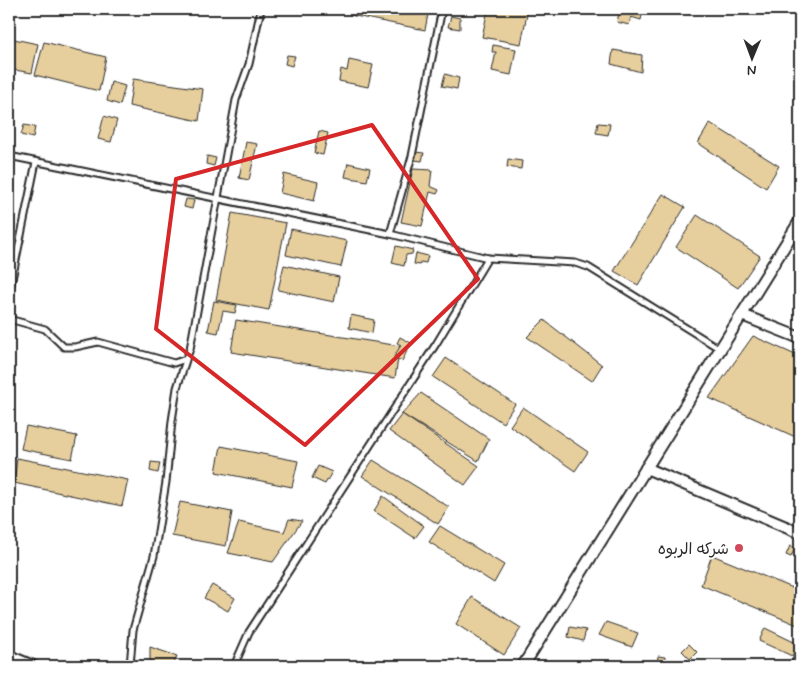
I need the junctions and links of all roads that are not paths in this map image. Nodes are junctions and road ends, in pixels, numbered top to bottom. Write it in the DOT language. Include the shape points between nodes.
graph roads {
  1 [pos="261,9"];
  2 [pos="442,9"];
  3 [pos="9,156"];
  4 [pos="36,162"];
  5 [pos="217,200"];
  6 [pos="800,222"];
  7 [pos="390,234"];
  8 [pos="488,258"];
  9 [pos="9,294"];
  10 [pos="742,315"];
  11 [pos="9,319"];
  12 [pos="800,338"];
  13 [pos="720,349"];
  14 [pos="186,359"];
  15 [pos="646,468"];
  16 [pos="800,533"];
  17 [pos="9,656"];
  18 [pos="33,666"];
  19 [pos="130,666"];
  20 [pos="234,666"];
  21 [pos="523,666"];
  1 -- 5 [label="lane" via="249,64 236,100"];
  2 -- 7 [label="lane" via="412,156"];
  3 -- 4 [label="lane"];
  4 -- 5 [label="lane"];
  4 -- 9 [label="lane"];
  5 -- 7 [label="lane"];
  5 -- 14 [label="lane"];
  6 -- 10 [label="street"];
  7 -- 8 [label="lane"];
  8 -- 13 [label="lane" via="557,261 588,267"];
  8 -- 20 [label="lane" via="253,626"];
  10 -- 12 [label="street"];
  10 -- 13 [label="street"];
  11 -- 14 [label="lane" via="45,329 58,343 70,348 98,342 174,363"];
  13 -- 15 [label="street"];
  14 -- 19 [label="lane" via="172,421 154,556 133,630"];
  15 -- 16 [label="street"];
  15 -- 21 [label="street"];
  17 -- 18 [label="street"];
}
